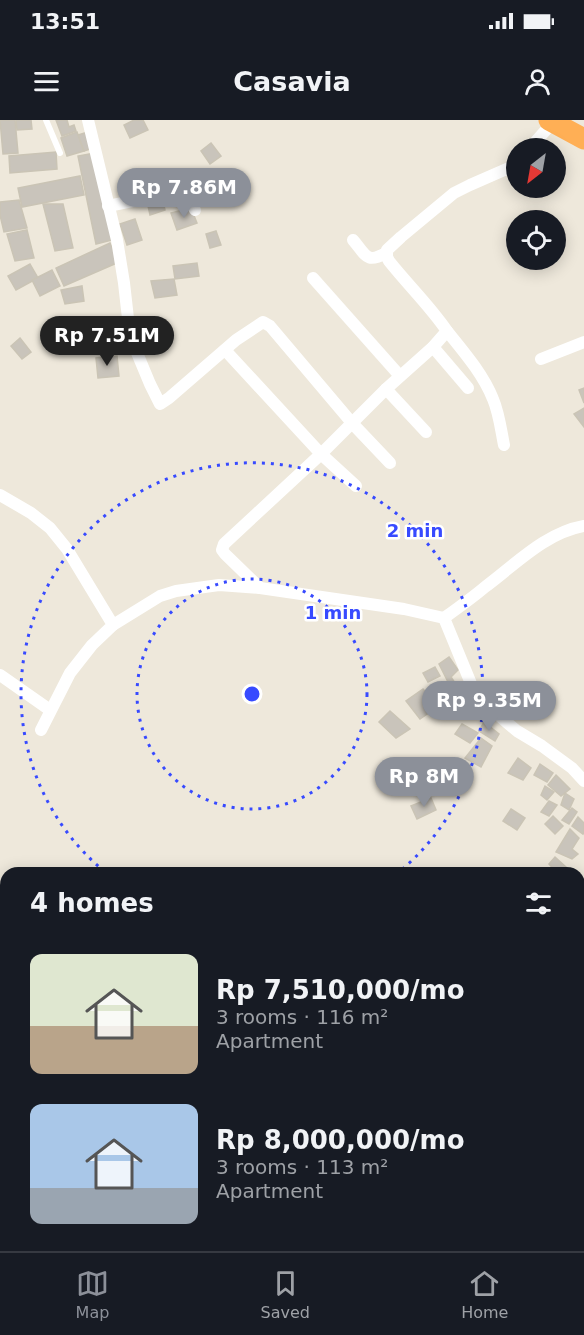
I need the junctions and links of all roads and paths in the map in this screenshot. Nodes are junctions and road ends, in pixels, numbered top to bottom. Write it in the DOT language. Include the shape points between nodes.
graph roads {
  1 [pos="46,120"];
  2 [pos="88,120"];
  3 [pos="551,121"];
  4 [pos="538,138"];
  5 [pos="584,139"];
  6 [pos="60,153"];
  7 [pos="506,169"];
  8 [pos="202,174"];
  9 [pos="182,186"];
  10 [pos="108,207"];
  11 [pos="195,210"];
  12 [pos="353,240"];
  13 [pos="386,253"];
  14 [pos="313,278"];
  15 [pos="447,331"];
  16 [pos="584,342"];
  17 [pos="433,347"];
  18 [pos="225,350"];
  19 [pos="541,359"];
  20 [pos="400,376"];
  21 [pos="468,388"];
  22 [pos="386,389"];
  23 [pos="352,423"];
  24 [pos="426,432"];
  25 [pos="504,445"];
  26 [pos="321,454"];
  27 [pos="390,463"];
  28 [pos="356,486"];
  29 [pos="0,495"];
  30 [pos="584,525"];
  31 [pos="260,588"];
  32 [pos="444,618"];
  33 [pos="113,626"];
  34 [pos="0,675"];
  35 [pos="50,710"];
  36 [pos="41,730"];
  37 [pos="584,781"];
  1 -- 6 [label="lane"];
  2 -- 10 [label="street"];
  3 -- 4 [label="street"];
  3 -- 5 [label="highway"];
  7 -- 13 [label="street" via="454,193"];
  8 -- 9 [label="street"];
  9 -- 10 [label="street"];
  9 -- 11 [label="street"];
  10 -- 18 [label="street" via="117,240 130,336 160,404"];
  12 -- 13 [label="street" via="369,258"];
  13 -- 15 [label="street"];
  14 -- 20 [label="street"];
  15 -- 17 [label="street"];
  15 -- 25 [label="street" via="493,398"];
  16 -- 19 [label="street"];
  17 -- 20 [label="street"];
  17 -- 21 [label="street"];
  18 -- 23 [label="street" via="258,324 267,323"];
  18 -- 26 [label="street"];
  20 -- 22 [label="street"];
  22 -- 23 [label="street"];
  22 -- 24 [label="street"];
  23 -- 26 [label="street"];
  23 -- 27 [label="street"];
  26 -- 28 [label="street"];
  26 -- 31 [label="street" via="224,544 225,554"];
  29 -- 33 [label="street" via="51,528"];
  30 -- 32 [label="street" via="552,537"];
  31 -- 32 [label="street"];
  31 -- 33 [label="street" via="219,585 176,591 160,596"];
  32 -- 37 [label="street" via="472,686 491,709"];
  33 -- 35 [label="street" via="70,673"];
  34 -- 35 [label="street"];
  35 -- 36 [label="street"];
}
